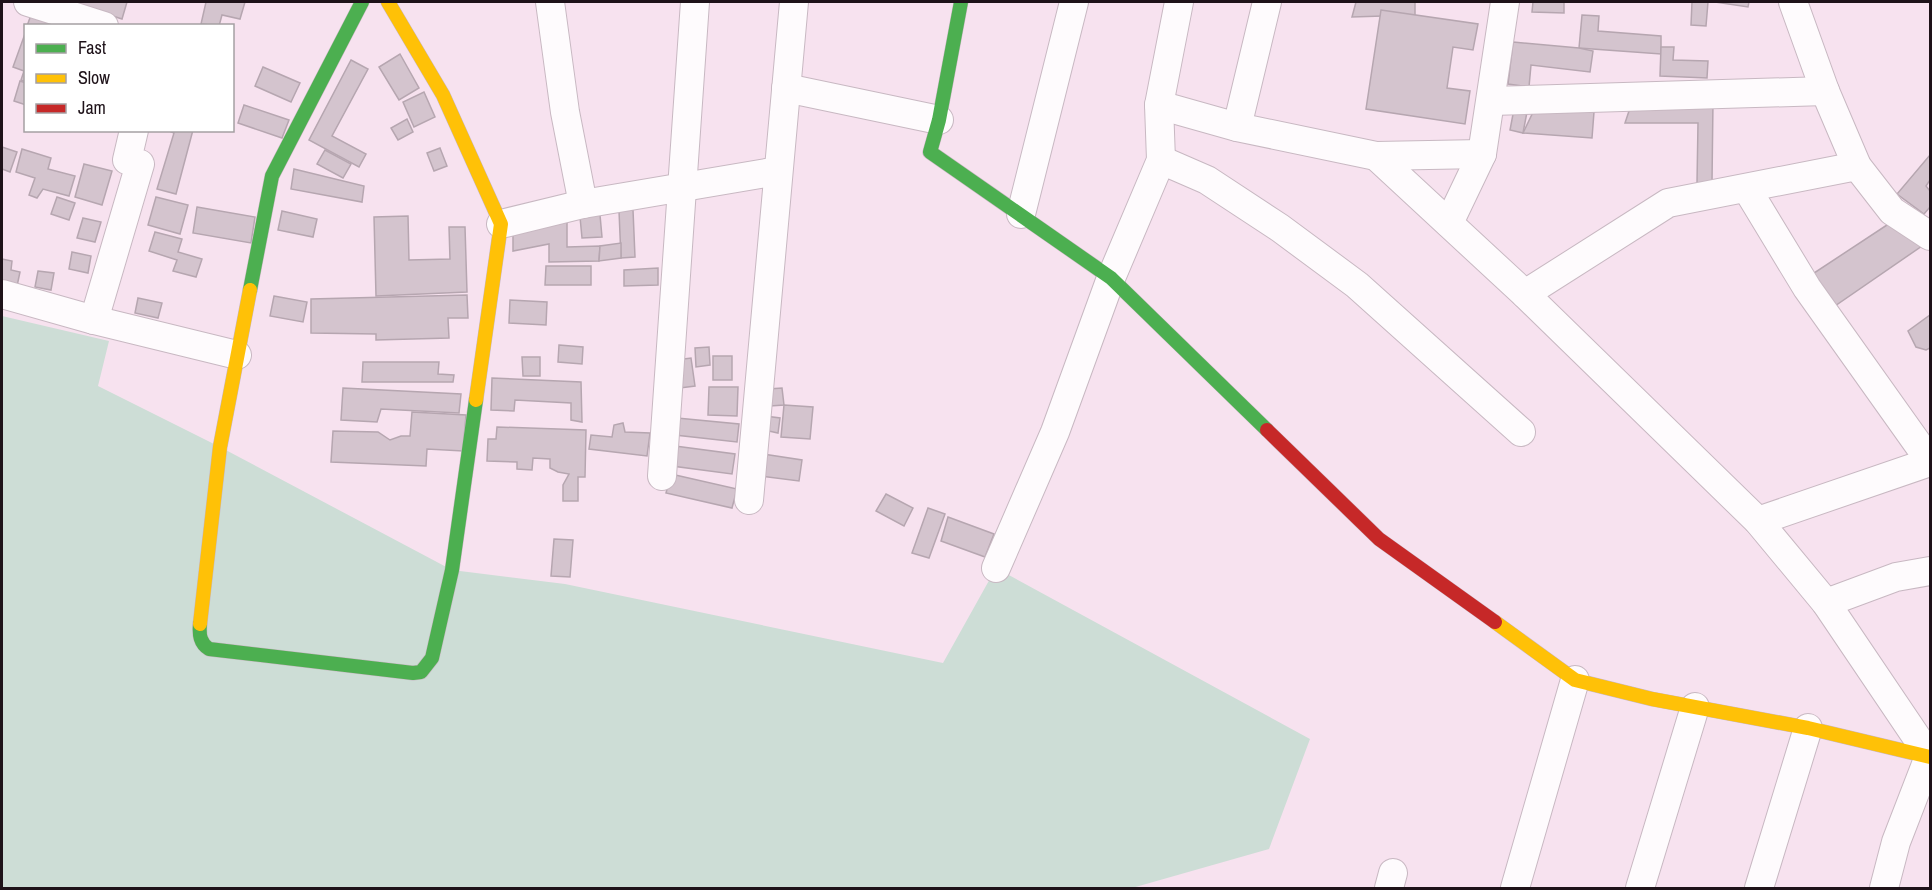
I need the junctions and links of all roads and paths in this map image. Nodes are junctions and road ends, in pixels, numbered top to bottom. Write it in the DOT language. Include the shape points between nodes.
graph roads {
  1 [pos="28,2"];
  2 [pos="362,2"];
  3 [pos="388,2"];
  4 [pos="549,2"];
  5 [pos="695,2"];
  6 [pos="794,2"];
  7 [pos="961,2"];
  8 [pos="1074,2"];
  9 [pos="1179,2"];
  10 [pos="1267,2"];
  11 [pos="1505,2"];
  12 [pos="1793,2"];
  13 [pos="98,24"];
  14 [pos="786,88"];
  15 [pos="1825,91"];
  16 [pos="1491,101"];
  17 [pos="1159,105"];
  18 [pos="939,120"];
  19 [pos="1237,127"];
  20 [pos="134,132"];
  21 [pos="1482,154"];
  22 [pos="1376,156"];
  23 [pos="1161,160"];
  24 [pos="1857,166"];
  25 [pos="778,171"];
  26 [pos="682,186"];
  27 [pos="1747,189"];
  28 [pos="584,204"];
  29 [pos="1021,214"];
  30 [pos="1449,223"];
  31 [pos="501,224"];
  32 [pos="1930,237"];
  33 [pos="1111,278"];
  34 [pos="2,294"];
  35 [pos="1525,294"];
  36 [pos="94,320"];
  37 [pos="237,355"];
  38 [pos="1521,432"];
  39 [pos="1930,461"];
  40 [pos="662,476"];
  41 [pos="749,500"];
  42 [pos="1758,521"];
  43 [pos="996,568"];
  44 [pos="1930,571"];
  45 [pos="1826,603"];
  46 [pos="1575,680"];
  47 [pos="1695,707"];
  48 [pos="1808,728"];
  49 [pos="1930,756"];
  50 [pos="1515,888"];
  51 [pos="1640,888"];
  52 [pos="1759,888"];
  53 [pos="1884,888"];
  1 -- 13 [label="street"];
  2 -- 37 [label="street" via="272,176"];
  3 -- 31 [label="street" via="443,96"];
  4 -- 28 [label="street" via="565,112"];
  5 -- 26 [label="street"];
  6 -- 14 [label="street"];
  7 -- 18 [label="street"];
  8 -- 29 [label="street"];
  9 -- 17 [label="street"];
  10 -- 19 [label="street"];
  11 -- 16 [label="street"];
  12 -- 15 [label="street"];
  14 -- 18 [label="street"];
  14 -- 25 [label="street"];
  15 -- 16 [label="street"];
  15 -- 24 [label="street"];
  16 -- 21 [label="street"];
  17 -- 19 [label="street"];
  17 -- 23 [label="street"];
  18 -- 29 [label="street" via="930,152"];
  19 -- 22 [label="street"];
  20 -- 36 [label="street" via="128,160 140,164"];
  21 -- 22 [label="street"];
  21 -- 30 [label="street"];
  22 -- 30 [label="street"];
  23 -- 33 [label="street"];
  23 -- 38 [label="street" via="1207,180 1349,278"];
  24 -- 27 [label="street"];
  24 -- 32 [label="street" via="1892,212"];
  25 -- 26 [label="street"];
  25 -- 41 [label="street"];
  26 -- 28 [label="street"];
  26 -- 40 [label="street"];
  27 -- 35 [label="street" via="1668,203"];
  27 -- 39 [label="street" via="1807,288"];
  28 -- 31 [label="street"];
  29 -- 33 [label="street"];
  30 -- 35 [label="street"];
  31 -- 37 [label="street" via="452,570 432,658 421,672 209,649 203,645 200,639 220,447"];
  33 -- 43 [label="street" via="1055,432"];
  33 -- 46 [label="street" via="1379,539"];
  34 -- 36 [label="street"];
  35 -- 42 [label="street"];
  36 -- 37 [label="street"];
  39 -- 42 [label="street"];
  42 -- 45 [label="street"];
  44 -- 45 [label="street" via="1896,577"];
  45 -- 49 [label="street"];
  46 -- 47 [label="street"];
  46 -- 50 [label="street"];
  47 -- 48 [label="street"];
  47 -- 51 [label="street"];
  48 -- 49 [label="street"];
  48 -- 52 [label="street"];
  49 -- 53 [label="street" via="1896,842"];
}
